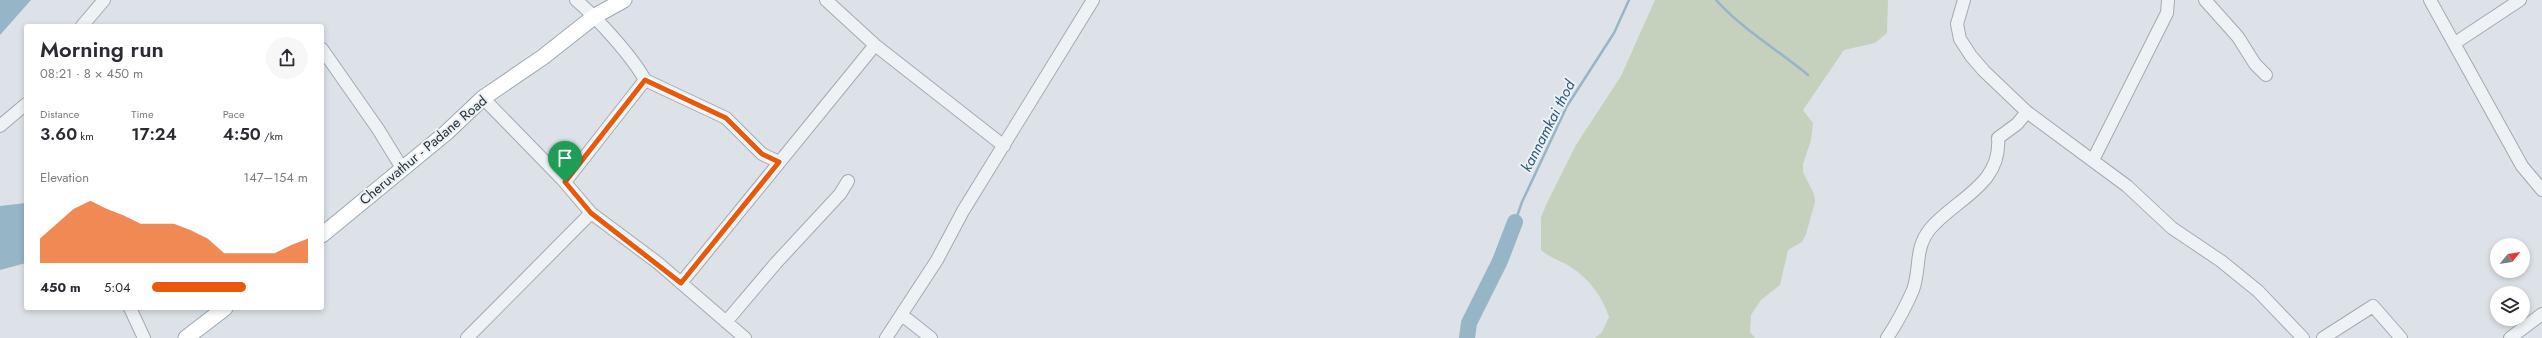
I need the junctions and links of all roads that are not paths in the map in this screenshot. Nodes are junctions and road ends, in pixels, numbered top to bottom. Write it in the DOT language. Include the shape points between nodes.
graph roads {
  1 [pos="104,0"];
  2 [pos="576,0"];
  3 [pos="624,0"];
  4 [pos="826,0"];
  5 [pos="1093,0"];
  6 [pos="1964,0"];
  7 [pos="2168,0"];
  8 [pos="2205,0"];
  9 [pos="2430,0"];
  10 [pos="2520,0"];
  11 [pos="595,16"];
  12 [pos="84,24"];
  13 [pos="2455,43"];
  14 [pos="875,44"];
  15 [pos="324,52"];
  16 [pos="2266,75"];
  17 [pos="645,80"];
  18 [pos="483,98"];
  19 [pos="24,106"];
  20 [pos="2027,112"];
  21 [pos="0,126"];
  22 [pos="1004,146"];
  23 [pos="2093,160"];
  24 [pos="779,162"];
  25 [pos="402,168"];
  26 [pos="848,181"];
  27 [pos="565,182"];
  28 [pos="2542,190"];
  29 [pos="591,213"];
  30 [pos="324,233"];
  31 [pos="681,283"];
  32 [pos="131,310"];
  33 [pos="222,310"];
  34 [pos="2542,314"];
  35 [pos="902,315"];
  36 [pos="726,322"];
  37 [pos="144,338"];
  38 [pos="186,338"];
  39 [pos="467,338"];
  40 [pos="745,338"];
  41 [pos="886,338"];
  42 [pos="931,338"];
  43 [pos="1887,338"];
  44 [pos="2303,338"];
  45 [pos="2323,338"];
  46 [pos="2401,338"];
  47 [pos="2510,338"];
  1 -- 12 [label="street"];
  2 -- 11 [label="street"];
  3 -- 11 [label="main road, Cheruvathur - Padane Road"];
  4 -- 14 [label="street"];
  5 -- 22 [label="street"];
  6 -- 20 [label="street" via="1957,24 1960,39 1971,56"];
  7 -- 23 [label="street" via="2167,13"];
  8 -- 16 [label="street" via="2238,37 2254,64"];
  9 -- 13 [label="street"];
  10 -- 13 [label="street"];
  11 -- 17 [label="street"];
  11 -- 18 [label="main road, Cheruvathur - Padane Road" via="543,57"];
  13 -- 28 [label="street" via="2522,166"];
  14 -- 22 [label="street"];
  14 -- 24 [label="street"];
  15 -- 25 [label="street"];
  17 -- 24 [label="street" via="726,118 762,154"];
  17 -- 27 [label="street"];
  18 -- 25 [label="main road, Cheruvathur - Padane Road" via="446,133"];
  18 -- 27 [label="street"];
  19 -- 21 [label="street"];
  20 -- 23 [label="street"];
  20 -- 43 [label="street" via="2017,124 1998,138 1999,152 1995,166 1984,180 1943,216 1920,243 1913,289"];
  22 -- 35 [label="street"];
  23 -- 44 [label="street" via="2127,186 2172,228 2222,261 2258,291"];
  24 -- 31 [label="street"];
  25 -- 30 [label="main road, Cheruvathur - Padane Road"];
  26 -- 36 [label="street" via="840,194"];
  27 -- 29 [label="street"];
  29 -- 31 [label="street"];
  29 -- 39 [label="street"];
  31 -- 36 [label="street"];
  32 -- 37 [label="street"];
  33 -- 38 [label="main road"];
  34 -- 47 [label="street"];
  35 -- 41 [label="street"];
  35 -- 42 [label="street"];
  36 -- 40 [label="street"];
  45 -- 46 [label="street" via="2373,306"];
}
